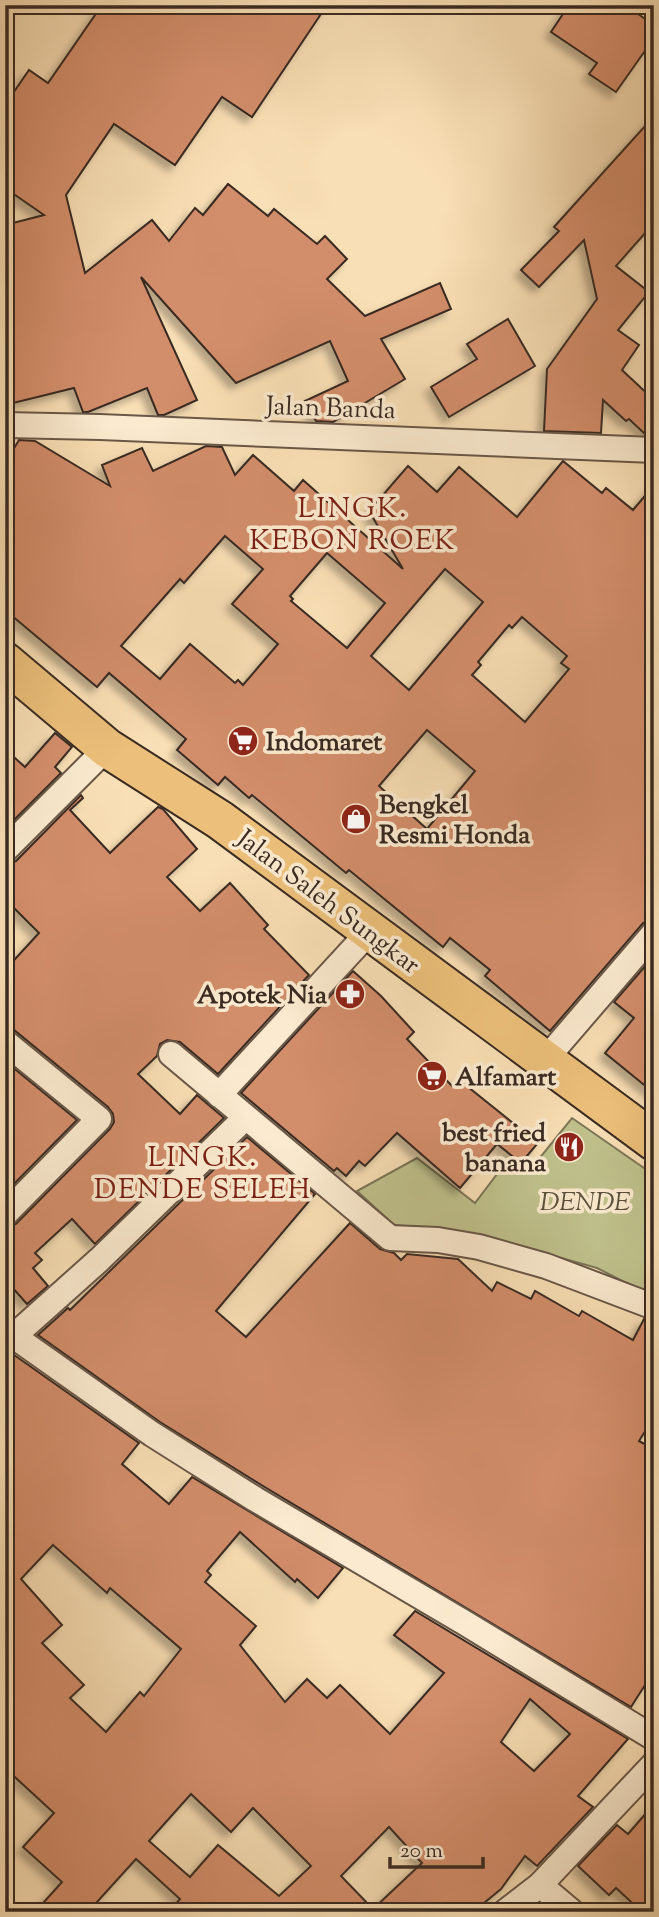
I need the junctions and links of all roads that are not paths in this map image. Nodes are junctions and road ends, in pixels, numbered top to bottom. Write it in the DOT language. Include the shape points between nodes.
graph roads {
  1 [pos="5,425"];
  2 [pos="654,450"];
  3 [pos="5,662"];
  4 [pos="107,748"];
  5 [pos="5,850"];
  6 [pos="369,932"];
  7 [pos="654,933"];
  8 [pos="5,1042"];
  9 [pos="171,1054"];
  10 [pos="545,1060"];
  11 [pos="219,1095"];
  12 [pos="245,1118"];
  13 [pos="649,1128"];
  14 [pos="5,1214"];
  15 [pos="654,1307"];
  16 [pos="10,1332"];
  17 [pos="654,1738"];
  18 [pos="654,1764"];
  19 [pos="540,1885"];
  20 [pos="505,1912"];
  21 [pos="572,1912"];
  1 -- 2 [label="street, Jalan Banda"];
  3 -- 4 [label="highway, Jalan Saleh Sungkar"];
  4 -- 5 [label="street"];
  4 -- 6 [label="highway, Jalan Saleh Sungkar" via="220,820"];
  6 -- 10 [label="highway, Jalan Saleh Sungkar"];
  6 -- 11 [label="street"];
  7 -- 10 [label="street"];
  8 -- 14 [label="street" via="99,1119"];
  9 -- 11 [label="street"];
  10 -- 13 [label="highway, Jalan Saleh Sungkar"];
  11 -- 12 [label="street"];
  12 -- 15 [label="street" via="390,1238 480,1247 546,1266"];
  12 -- 16 [label="street" via="99,1260"];
  16 -- 17 [label="street" via="175,1448"];
  18 -- 19 [label="street"];
  19 -- 20 [label="street"];
  19 -- 21 [label="street"];
}
